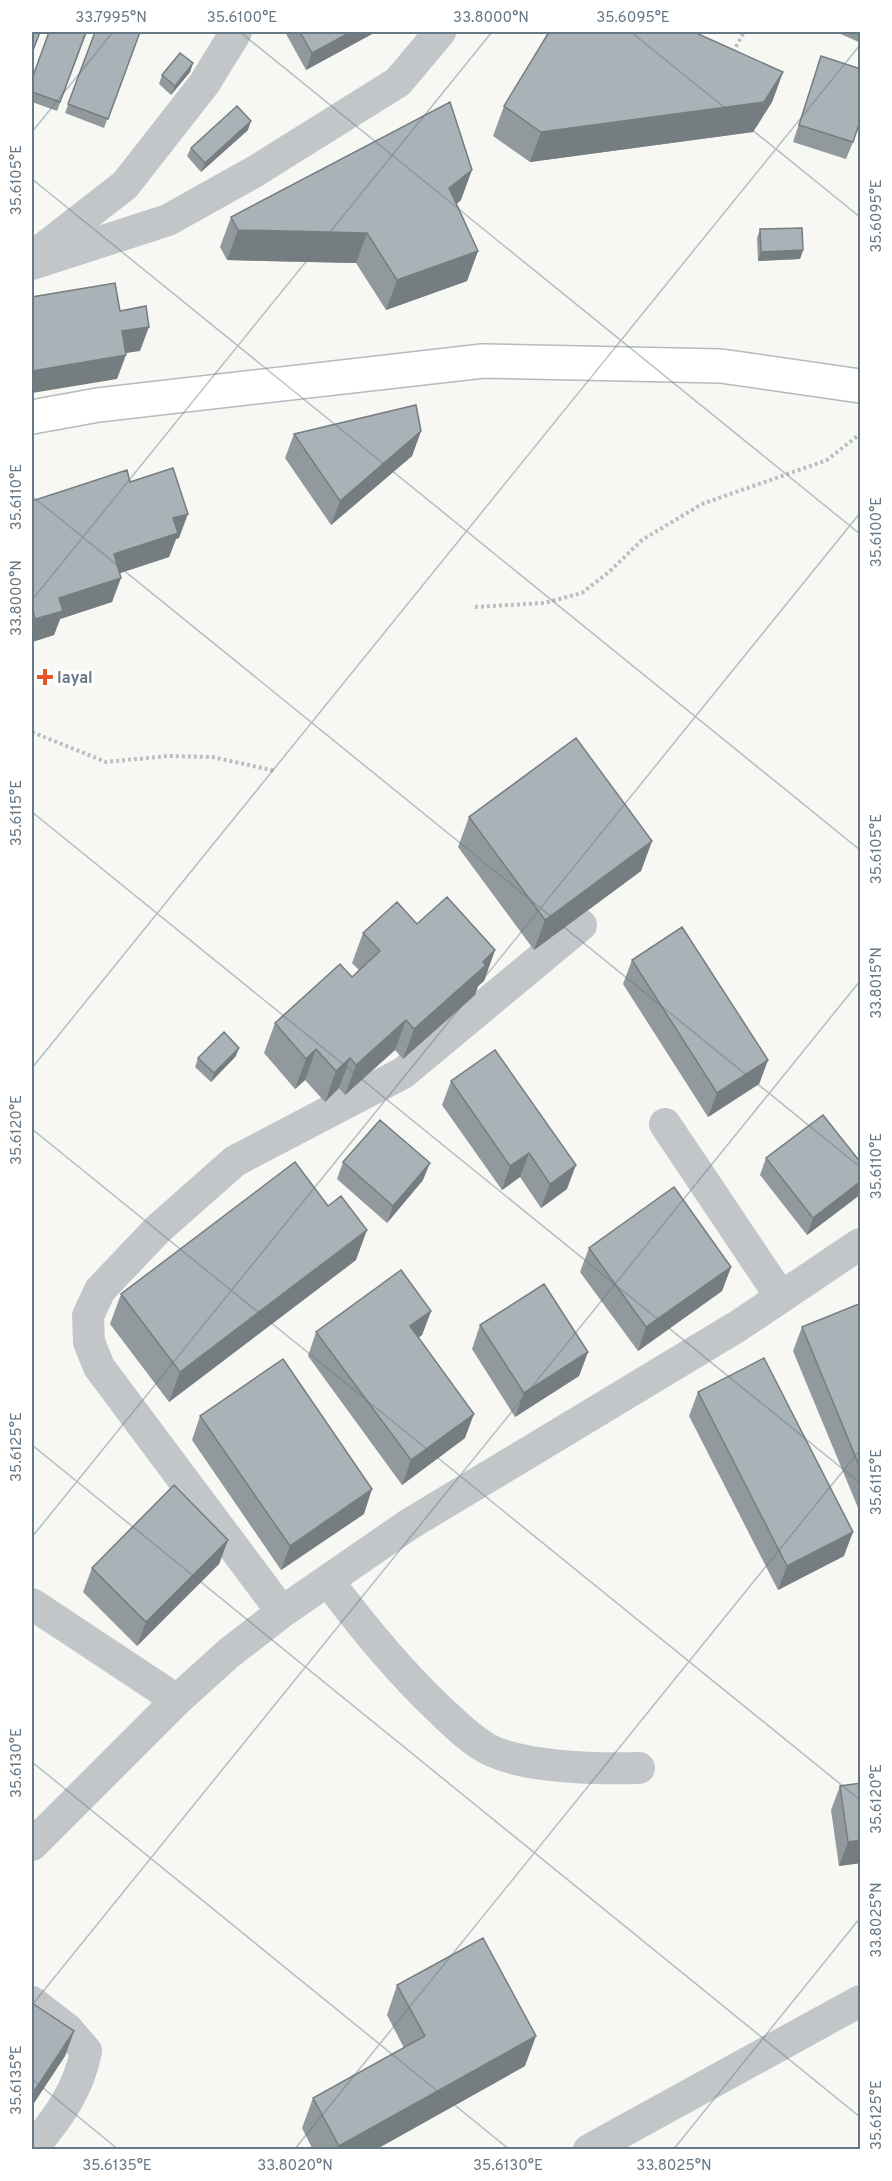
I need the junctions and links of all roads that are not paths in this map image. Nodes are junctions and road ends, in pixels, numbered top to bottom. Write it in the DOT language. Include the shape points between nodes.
graph roads {
  1 [pos="236,32"];
  2 [pos="440,32"];
  3 [pos="32,257"];
  4 [pos="32,264"];
  5 [pos="861,386"];
  6 [pos="32,417"];
  7 [pos="581,925"];
  8 [pos="665,1124"];
  9 [pos="861,1244"];
  10 [pos="781,1297"];
  11 [pos="328,1582"];
  12 [pos="32,1604"];
  13 [pos="282,1612"];
  14 [pos="177,1700"];
  15 [pos="639,1768"];
  16 [pos="32,1845"];
  17 [pos="861,2001"];
  18 [pos="32,2002"];
  19 [pos="32,2149"];
  20 [pos="589,2150"];
  1 -- 3 [label="street" via="204,84 125,185"];
  2 -- 4 [label="street" via="398,82 235,182 168,220"];
  5 -- 6 [label="main road" via="721,366 483,361 98,405"];
  7 -- 13 [label="street" via="403,1073 234,1161 158,1229 100,1290 88,1316 89,1342 99,1367"];
  8 -- 10 [label="street"];
  9 -- 10 [label="street"];
  10 -- 11 [label="street" via="408,1525"];
  11 -- 13 [label="street"];
  11 -- 15 [label="street" via="379,1648 462,1731 487,1749 527,1761 597,1769"];
  12 -- 14 [label="street"];
  13 -- 14 [label="street"];
  14 -- 16 [label="street"];
  17 -- 20 [label="street"];
  18 -- 19 [label="street" via="67,2029 86,2051 81,2076 70,2096"];
}
